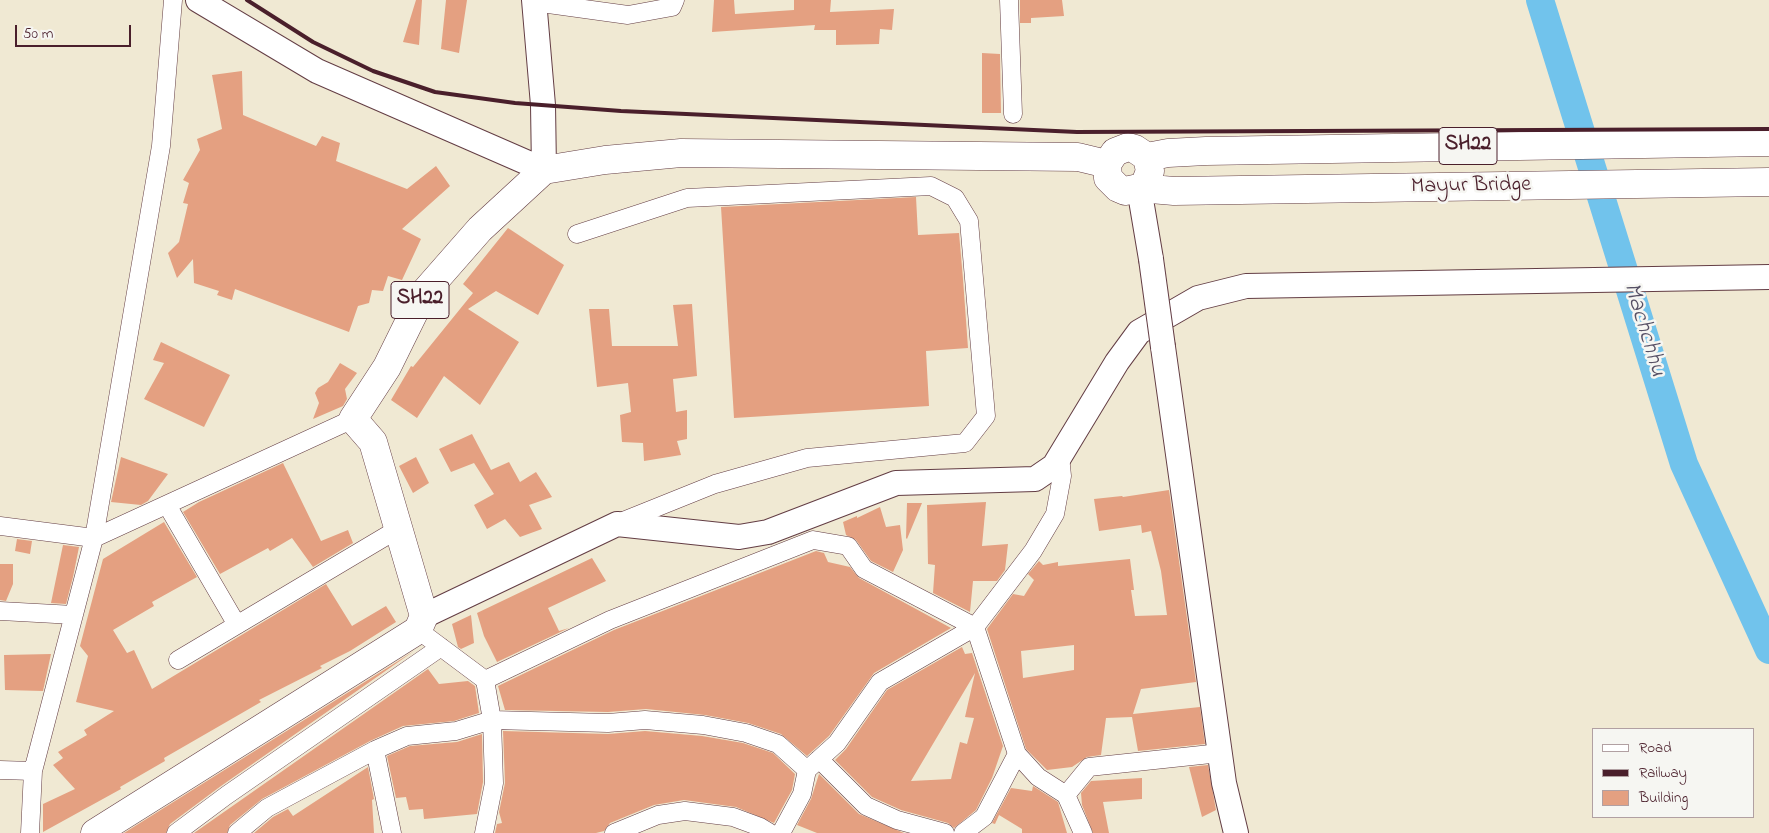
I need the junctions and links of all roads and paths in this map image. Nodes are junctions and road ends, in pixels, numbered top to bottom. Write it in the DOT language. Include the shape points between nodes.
graph roads {
  1 [pos="173,0"];
  2 [pos="198,0"];
  3 [pos="675,0"];
  4 [pos="1009,0"];
  5 [pos="534,1"];
  6 [pos="1013,114"];
  7 [pos="1769,142"];
  8 [pos="1157,155"];
  9 [pos="1107,164"];
  10 [pos="544,170"];
  11 [pos="1769,182"];
  12 [pos="1139,188"];
  13 [pos="577,234"];
  14 [pos="1769,277"];
  15 [pos="353,419"];
  16 [pos="1060,456"];
  17 [pos="167,505"];
  18 [pos="617,524"];
  19 [pos="0,526"];
  20 [pos="398,529"];
  21 [pos="94,538"];
  22 [pos="0,611"];
  23 [pos="74,615"];
  24 [pos="421,623"];
  25 [pos="237,625"];
  26 [pos="975,627"];
  27 [pos="441,647"];
  28 [pos="178,660"];
  29 [pos="485,680"];
  30 [pos="492,720"];
  31 [pos="375,750"];
  32 [pos="1220,753"];
  33 [pos="1017,754"];
  34 [pos="813,764"];
  35 [pos="0,770"];
  36 [pos="33,771"];
  37 [pos="1066,794"];
  38 [pos="30,833"];
  39 [pos="95,833"];
  40 [pos="176,833"];
  41 [pos="237,833"];
  42 [pos="392,833"];
  43 [pos="484,833"];
  44 [pos="614,833"];
  45 [pos="770,833"];
  46 [pos="781,833"];
  47 [pos="945,833"];
  48 [pos="964,833"];
  49 [pos="1083,833"];
  50 [pos="1236,833"];
  1 -- 21 [label="street" via="161,146"];
  2 -- 10 [label="street" via="317,71"];
  3 -- 5 [label="street" via="672,6 628,15"];
  4 -- 6 [label="street"];
  5 -- 10 [label="street" via="543,105"];
  7 -- 8 [label="main road, SH22"];
  8 -- 9 [label="main road, SH22" via="1128,148 1115,152"];
  8 -- 12 [label="main road" via="1145,184"];
  9 -- 10 [label="main road" via="1078,157 681,154 605,160"];
  9 -- 12 [label="main road, SH22" via="1108,178 1118,188 1132,191"];
  10 -- 15 [label="main road, SH22" via="480,229 423,294 387,367"];
  11 -- 12 [label="main road, Mayur Bridge / SH22" via="1174,191"];
  12 -- 32 [label="street, bridge"];
  13 -- 18 [label="street" via="687,198 931,186 955,198 969,221 986,416 965,443 807,458 715,484"];
  14 -- 16 [label="street" via="1246,286 1198,298 1139,332"];
  15 -- 17 [label="street"];
  15 -- 20 [label="main road" via="373,442"];
  16 -- 18 [label="street" via="1054,466 1034,479 896,483 768,532 739,537"];
  16 -- 26 [label="street" via="1062,476 1055,514 1033,551"];
  17 -- 21 [label="street"];
  17 -- 25 [label="street"];
  18 -- 24 [label="street"];
  19 -- 21 [label="street"];
  20 -- 24 [label="main road"];
  20 -- 25 [label="street"];
  21 -- 23 [label="street"];
  22 -- 23 [label="street"];
  23 -- 36 [label="street"];
  24 -- 27 [label="street"];
  24 -- 39 [label="main road"];
  25 -- 28 [label="street"];
  26 -- 29 [label="street" via="864,569 848,546 814,540 610,620"];
  26 -- 33 [label="street"];
  26 -- 34 [label="street" via="880,682 837,743"];
  27 -- 29 [label="street"];
  27 -- 40 [label="street" via="227,794"];
  29 -- 30 [label="street"];
  30 -- 31 [label="street" via="456,731 407,736"];
  30 -- 34 [label="street" via="608,723 645,720 703,725 746,733 778,744"];
  30 -- 43 [label="street" via="494,783"];
  31 -- 41 [label="street" via="267,808"];
  31 -- 42 [label="street"];
  32 -- 37 [label="street" via="1089,766"];
  32 -- 50 [label="street"];
  33 -- 37 [label="street" via="1038,777"];
  33 -- 48 [label="street" via="984,817"];
  34 -- 46 [label="street" via="802,794"];
  34 -- 47 [label="street" via="866,806 897,820"];
  35 -- 36 [label="street"];
  36 -- 38 [label="street"];
  37 -- 49 [label="street"];
  44 -- 45 [label="street" via="658,816 685,811 732,817"];
}
